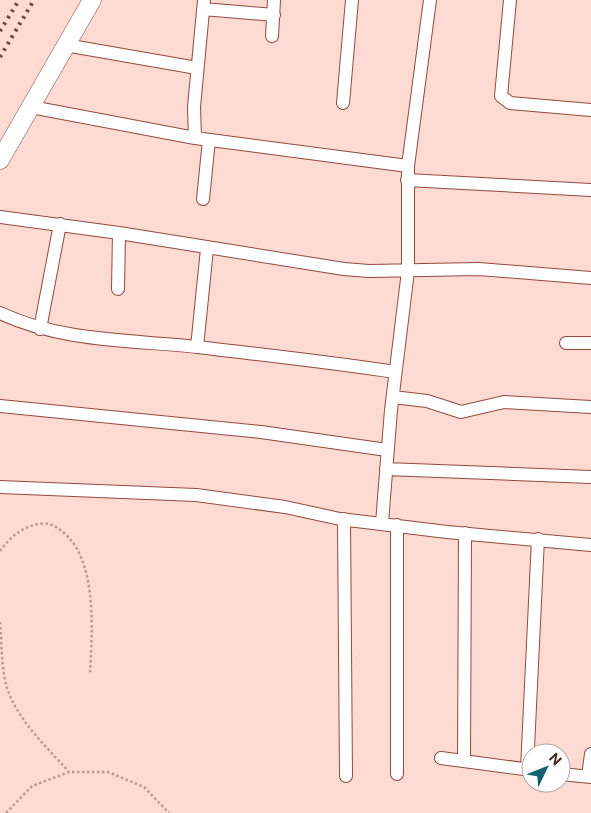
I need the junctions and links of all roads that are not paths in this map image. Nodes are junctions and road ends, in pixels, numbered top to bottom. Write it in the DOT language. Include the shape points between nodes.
graph roads {
  1 [pos="92,0"];
  2 [pos="274,0"];
  3 [pos="352,0"];
  4 [pos="430,0"];
  5 [pos="510,0"];
  6 [pos="204,5"];
  7 [pos="274,15"];
  8 [pos="272,36"];
  9 [pos="65,45"];
  10 [pos="197,68"];
  11 [pos="343,104"];
  12 [pos="31,107"];
  13 [pos="591,110"];
  14 [pos="195,138"];
  15 [pos="209,140"];
  16 [pos="0,160"];
  17 [pos="408,166"];
  18 [pos="407,180"];
  19 [pos="591,190"];
  20 [pos="203,199"];
  21 [pos="0,217"];
  22 [pos="60,224"];
  23 [pos="120,233"];
  24 [pos="207,249"];
  25 [pos="408,270"];
  26 [pos="591,278"];
  27 [pos="118,289"];
  28 [pos="0,313"];
  29 [pos="40,329"];
  30 [pos="566,343"];
  31 [pos="591,343"];
  32 [pos="197,347"];
  33 [pos="395,372"];
  34 [pos="393,398"];
  35 [pos="0,406"];
  36 [pos="591,407"];
  37 [pos="388,450"];
  38 [pos="386,468"];
  39 [pos="591,477"];
  40 [pos="0,487"];
  41 [pos="344,520"];
  42 [pos="382,523"];
  43 [pos="397,525"];
  44 [pos="465,533"];
  45 [pos="538,539"];
  46 [pos="591,545"];
  47 [pos="530,743"];
  48 [pos="591,754"];
  49 [pos="441,758"];
  50 [pos="464,761"];
  51 [pos="521,769"];
  52 [pos="397,774"];
  53 [pos="571,775"];
  54 [pos="346,776"];
  55 [pos="590,776"];
  1 -- 9 [label="street"];
  2 -- 7 [label="street"];
  3 -- 11 [label="street"];
  4 -- 17 [label="street"];
  5 -- 13 [label="street" via="501,96 510,103"];
  6 -- 7 [label="street"];
  6 -- 10 [label="street"];
  7 -- 8 [label="street"];
  9 -- 10 [label="street"];
  9 -- 12 [label="street"];
  10 -- 14 [label="street"];
  12 -- 14 [label="street"];
  12 -- 16 [label="street"];
  14 -- 15 [label="street"];
  15 -- 17 [label="street"];
  15 -- 20 [label="street"];
  17 -- 18 [label="street"];
  18 -- 19 [label="street"];
  18 -- 25 [label="street"];
  21 -- 22 [label="street"];
  22 -- 23 [label="street"];
  22 -- 29 [label="street"];
  23 -- 24 [label="street"];
  23 -- 27 [label="street"];
  24 -- 25 [label="street" via="344,269"];
  24 -- 32 [label="street"];
  25 -- 26 [label="street" via="479,269"];
  25 -- 33 [label="street"];
  28 -- 29 [label="street"];
  29 -- 32 [label="street"];
  30 -- 31 [label="street"];
  32 -- 33 [label="street"];
  33 -- 34 [label="street"];
  34 -- 36 [label="street" via="427,401 462,412 504,402"];
  34 -- 37 [label="street"];
  35 -- 37 [label="street" via="261,432"];
  37 -- 38 [label="street"];
  38 -- 39 [label="street"];
  38 -- 42 [label="street"];
  40 -- 41 [label="street" via="196,495 285,507"];
  41 -- 42 [label="street"];
  41 -- 54 [label="street"];
  42 -- 43 [label="street"];
  43 -- 44 [label="street"];
  43 -- 52 [label="street"];
  44 -- 45 [label="street"];
  44 -- 50 [label="street"];
  45 -- 46 [label="street"];
  45 -- 47 [label="street"];
  48 -- 55 [label="street"];
  49 -- 50 [label="street"];
  50 -- 51 [label="street"];
  53 -- 55 [label="street"];
}
